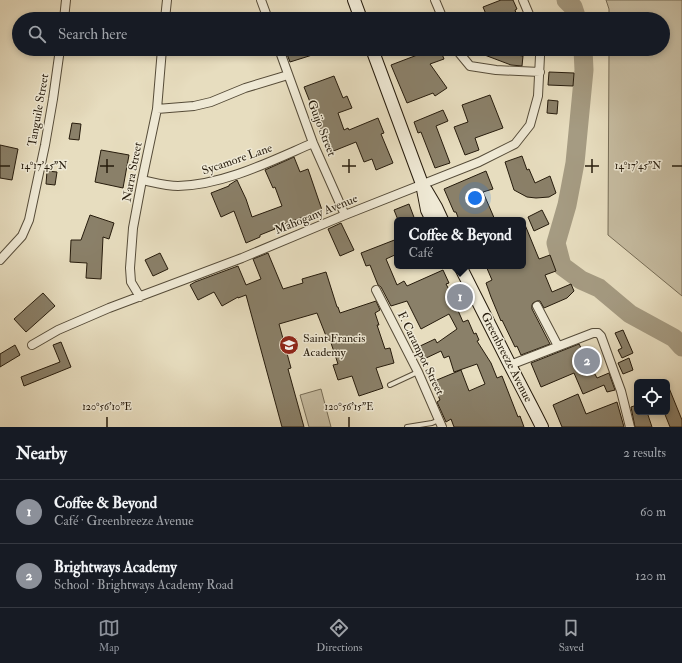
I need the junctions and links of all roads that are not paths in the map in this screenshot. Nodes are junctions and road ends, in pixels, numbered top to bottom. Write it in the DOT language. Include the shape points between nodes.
graph roads {
  1 [pos="66,0"];
  2 [pos="167,0"];
  3 [pos="261,0"];
  4 [pos="354,0"];
  5 [pos="435,0"];
  6 [pos="523,0"];
  7 [pos="65,12"];
  8 [pos="166,12"];
  9 [pos="265,12"];
  10 [pos="358,12"];
  11 [pos="440,12"];
  12 [pos="528,12"];
  13 [pos="59,56"];
  14 [pos="161,56"];
  15 [pos="281,56"];
  16 [pos="375,56"];
  17 [pos="462,56"];
  18 [pos="540,56"];
  19 [pos="540,72"];
  20 [pos="288,75"];
  21 [pos="157,109"];
  22 [pos="313,143"];
  23 [pos="142,180"];
  24 [pos="422,184"];
  25 [pos="345,215"];
  26 [pos="430,217"];
  27 [pos="441,217"];
  28 [pos="0,260"];
  29 [pos="462,269"];
  30 [pos="376,290"];
  31 [pos="140,297"];
  32 [pos="537,306"];
  33 [pos="32,345"];
  34 [pos="558,346"];
  35 [pos="510,365"];
  36 [pos="418,372"];
  37 [pos="390,385"];
  38 [pos="441,423"];
  39 [pos="407,427"];
  40 [pos="542,427"];
  41 [pos="630,427"];
  1 -- 7 [label="street"];
  2 -- 8 [label="street"];
  3 -- 9 [label="street"];
  4 -- 10 [label="street"];
  5 -- 11 [label="street"];
  6 -- 12 [label="street"];
  13 -- 28 [label="street, Tanguile Street" via="29,220 22,236"];
  14 -- 21 [label="street, Narra Street"];
  15 -- 20 [label="street, Guijo Street"];
  16 -- 24 [label="street"];
  17 -- 19 [label="street" via="470,66"];
  18 -- 19 [label="street, Mahogany Avenue"];
  19 -- 24 [label="street, Mahogany Avenue" via="538,96 530,124 515,144 479,162"];
  20 -- 21 [label="street" via="211,102"];
  20 -- 22 [label="street, Guijo Street"];
  21 -- 23 [label="street, Narra Street"];
  22 -- 23 [label="street, Sycamore Lane" via="257,167 204,184 176,186"];
  22 -- 25 [label="street, Guijo Street"];
  23 -- 31 [label="street, Narra Street" via="133,228 130,268 131,282"];
  24 -- 25 [label="street, Mahogany Avenue"];
  24 -- 26 [label="street"];
  24 -- 27 [label="street"];
  25 -- 31 [label="street, Mahogany Avenue"];
  29 -- 35 [label="street, Greenbreeze Avenue"];
  30 -- 36 [label="street, F. Carampot Street"];
  31 -- 33 [label="street, Mahogany Avenue" via="58,330"];
  32 -- 34 [label="street"];
  34 -- 35 [label="street"];
  34 -- 41 [label="street" via="593,333 601,336 621,391"];
  35 -- 40 [label="street, Greenbreeze Avenue"];
  36 -- 37 [label="lane"];
  36 -- 38 [label="street, F. Carampot Street"];
  38 -- 39 [label="lane"];
}
